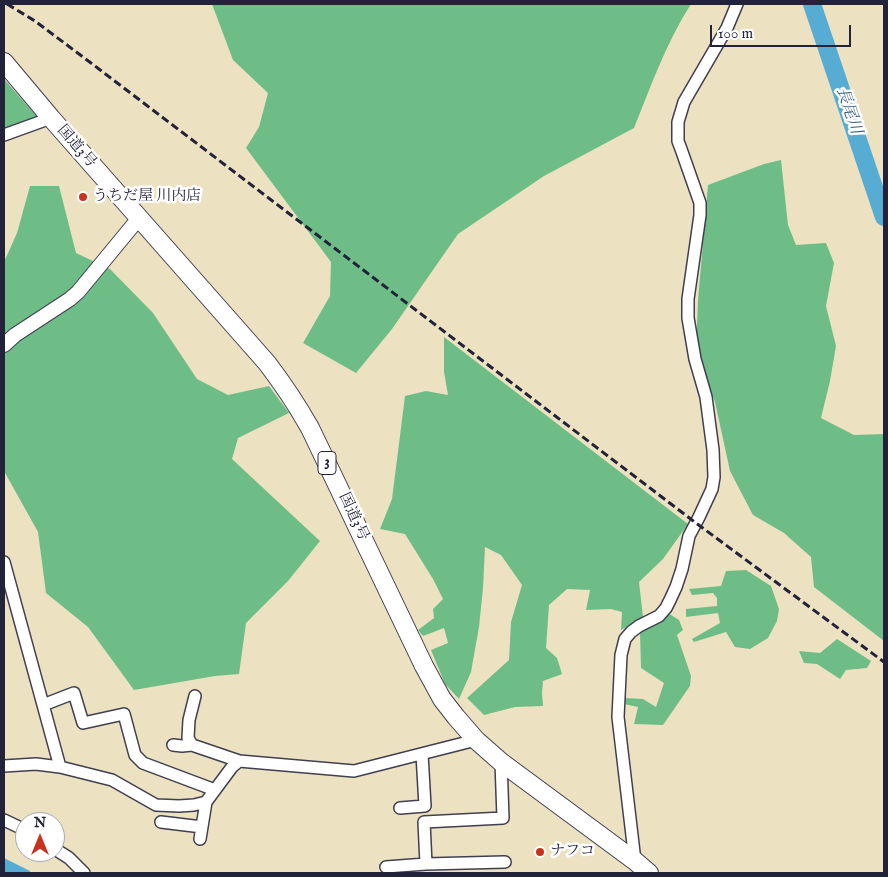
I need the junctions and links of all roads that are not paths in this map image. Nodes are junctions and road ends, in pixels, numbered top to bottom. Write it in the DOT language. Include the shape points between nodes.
graph roads {
  1 [pos="737,4"];
  2 [pos="4,62"];
  3 [pos="51,118"];
  4 [pos="4,135"];
  5 [pos="139,218"];
  6 [pos="4,345"];
  7 [pos="4,562"];
  8 [pos="195,696"];
  9 [pos="43,705"];
  10 [pos="476,740"];
  11 [pos="173,745"];
  12 [pos="192,745"];
  13 [pos="422,754"];
  14 [pos="239,761"];
  15 [pos="501,762"];
  16 [pos="4,766"];
  17 [pos="60,767"];
  18 [pos="215,790"];
  19 [pos="206,802"];
  20 [pos="400,808"];
  21 [pos="161,822"];
  22 [pos="202,827"];
  23 [pos="200,839"];
  24 [pos="65,855"];
  25 [pos="505,862"];
  26 [pos="635,862"];
  27 [pos="426,864"];
  28 [pos="386,867"];
  29 [pos="84,873"];
  30 [pos="649,873"];
  31 [pos="656,873"];
  1 -- 26 [label="street" via="727,28 684,102 678,122 680,149 700,203 688,318 706,397 714,477 700,517 689,536 682,569 666,608 659,616 631,632 625,639 621,655 618,717"];
  2 -- 3 [label="highway, 国道3号 / 3"];
  3 -- 4 [label="street"];
  3 -- 5 [label="highway, 国道3号 / 3"];
  5 -- 6 [label="street" via="78,292"];
  5 -- 10 [label="highway, 国道3号 / 3" via="267,363 292,397 432,682"];
  7 -- 9 [label="street"];
  8 -- 12 [label="street" via="189,720 188,738"];
  9 -- 17 [label="street"];
  9 -- 18 [label="street" via="74,694 83,723 124,714 135,755 143,763"];
  10 -- 13 [label="street"];
  10 -- 15 [label="highway, 国道3号 / 3"];
  11 -- 12 [label="street"];
  12 -- 14 [label="street"];
  13 -- 14 [label="street" via="354,771"];
  13 -- 20 [label="street" via="425,806"];
  14 -- 18 [label="street"];
  15 -- 26 [label="highway, 国道3号 / 3"];
  15 -- 27 [label="street" via="503,818 424,822"];
  16 -- 17 [label="street" via="36,764"];
  17 -- 19 [label="street" via="112,780 156,805"];
  18 -- 19 [label="street"];
  19 -- 22 [label="street"];
  21 -- 22 [label="street"];
  22 -- 23 [label="street"];
  24 -- 29 [label="street"];
  25 -- 27 [label="street"];
  26 -- 30 [label="highway, 国道3号 / 3"];
  26 -- 31 [label="highway, 国道3号 / 3"];
  27 -- 28 [label="street"];
}
